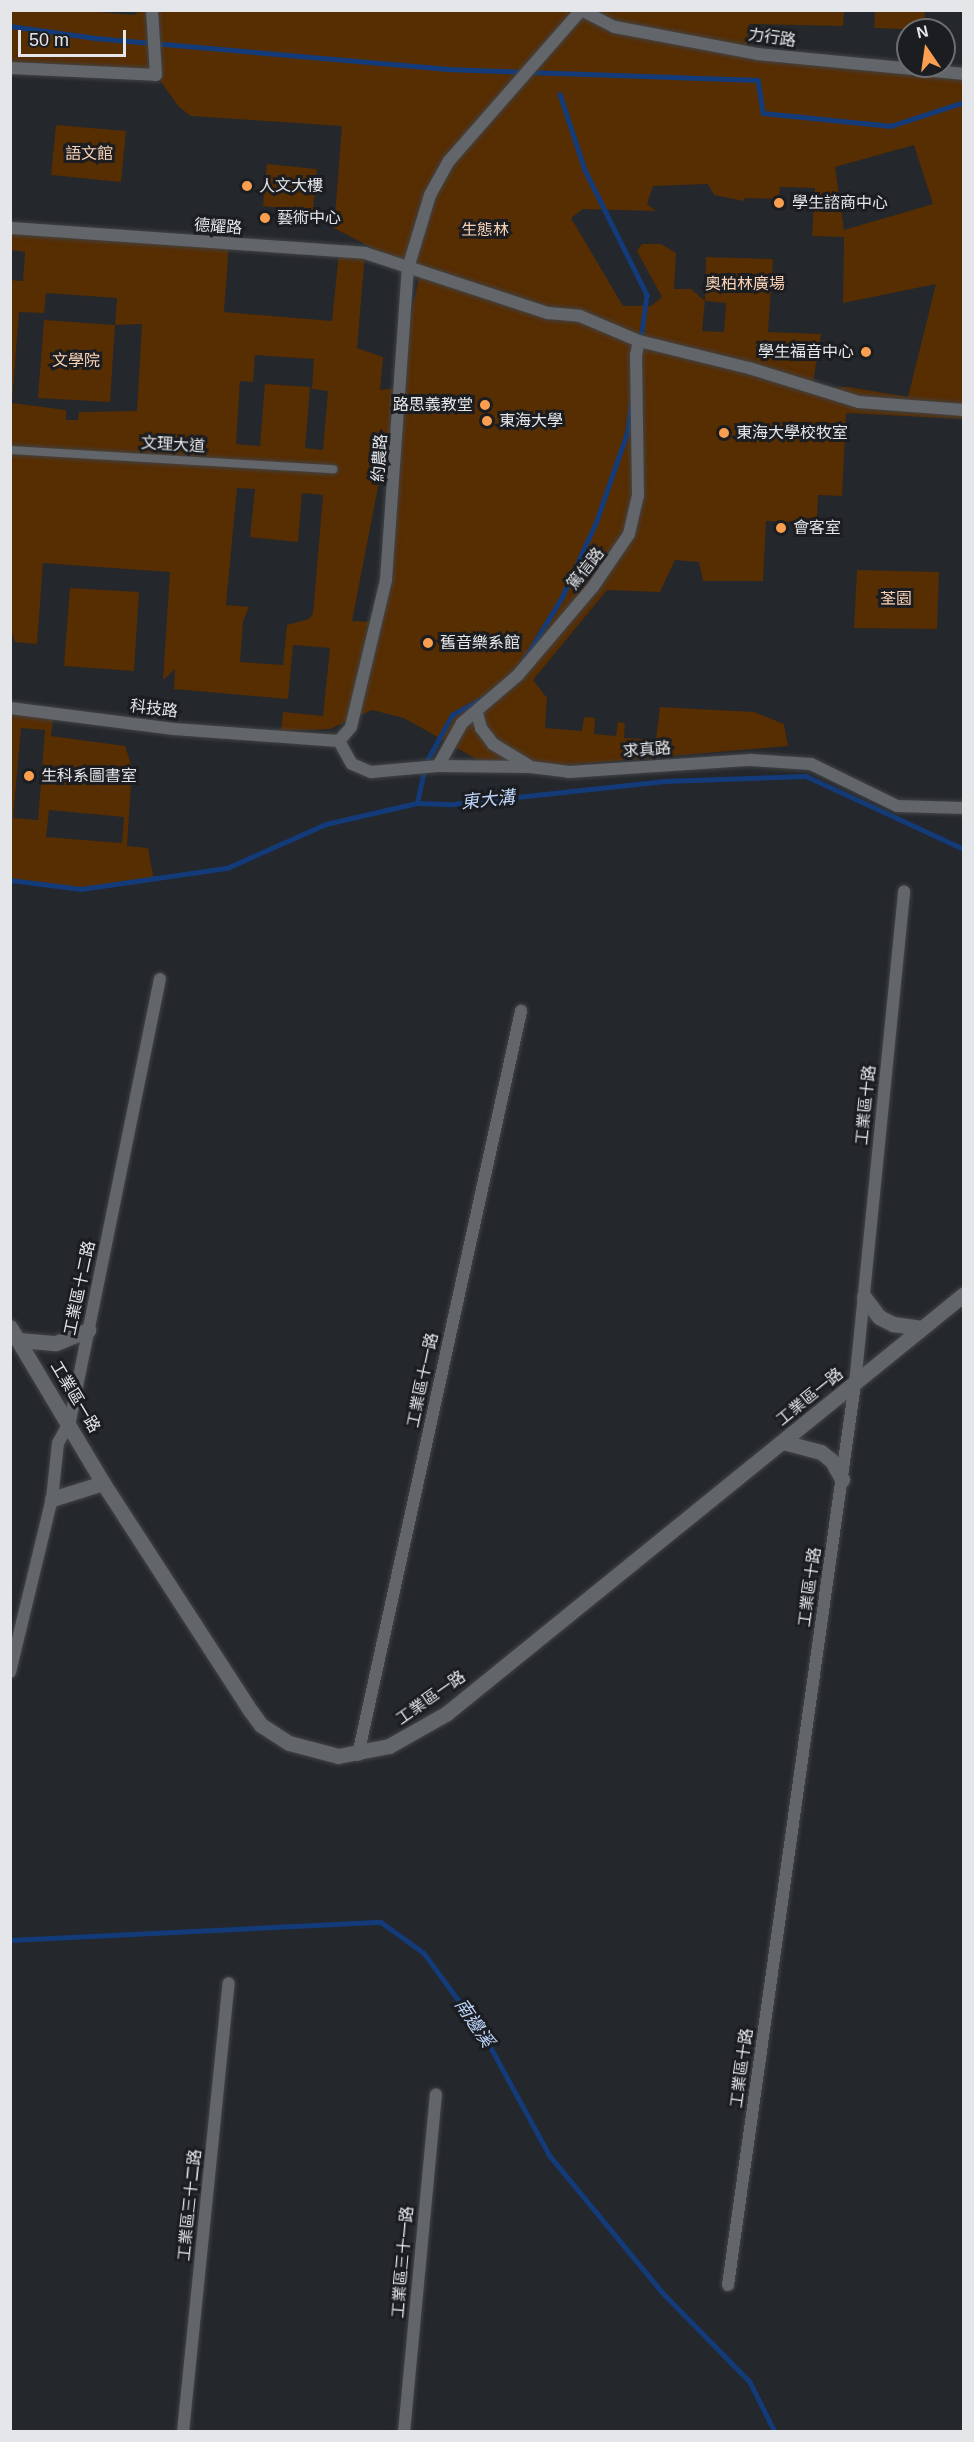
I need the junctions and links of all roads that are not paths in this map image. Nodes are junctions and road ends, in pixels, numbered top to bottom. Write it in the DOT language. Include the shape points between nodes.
graph roads {
  1 [pos="152,10"];
  2 [pos="581,10"];
  3 [pos="10,68"];
  4 [pos="963,74"];
  5 [pos="10,228"];
  6 [pos="414,270"];
  7 [pos="643,342"];
  8 [pos="963,410"];
  9 [pos="10,450"];
  10 [pos="333,469"];
  11 [pos="10,708"];
  12 [pos="477,713"];
  13 [pos="339,741"];
  14 [pos="438,766"];
  15 [pos="530,766"];
  16 [pos="963,808"];
  17 [pos="904,891"];
  18 [pos="160,979"];
  19 [pos="521,1011"];
  20 [pos="963,1294"];
  21 [pos="864,1297"];
  22 [pos="10,1327"];
  23 [pos="922,1328"];
  24 [pos="87,1330"];
  25 [pos="20,1340"];
  26 [pos="855,1383"];
  27 [pos="70,1421"];
  28 [pos="783,1442"];
  29 [pos="842,1479"];
  30 [pos="103,1482"];
  31 [pos="52,1499"];
  32 [pos="10,1672"];
  33 [pos="358,1755"];
  34 [pos="229,1983"];
  35 [pos="436,2095"];
  36 [pos="728,2285"];
  37 [pos="183,2432"];
  38 [pos="404,2432"];
  1 -- 3 [label="street" via="156,75"];
  2 -- 4 [label="street, 力行路" via="615,27 758,54"];
  2 -- 6 [label="street, 約農路" via="441,172 430,195"];
  5 -- 6 [label="street, 德耀路" via="365,254"];
  6 -- 7 [label="street" via="548,313 580,316"];
  6 -- 13 [label="street, 約農路" via="386,580 351,727"];
  7 -- 8 [label="street" via="749,368 859,402"];
  7 -- 12 [label="street, 篤信路" via="636,355 638,496 629,534 593,587 518,675"];
  9 -- 10 [label="street, 文理大道"];
  11 -- 13 [label="street, 科技路" via="174,729"];
  12 -- 14 [label="street, 篤信路" via="462,723"];
  12 -- 15 [label="street" via="481,728 493,744"];
  13 -- 14 [label="street, 求真路" via="360,770"];
  14 -- 15 [label="street, 求真路"];
  15 -- 16 [label="street, 求真路" via="568,772 751,760 812,764 897,806"];
  17 -- 21 [label="street, 工業區十路"];
  18 -- 24 [label="street, 工業區十二路"];
  19 -- 33 [label="street, 工業區十一路"];
  20 -- 23 [label="street, 工業區一路"];
  21 -- 23 [label="street" via="879,1317 893,1324"];
  21 -- 26 [label="street, 工業區十路"];
  22 -- 25 [label="street, 工業區一路"];
  23 -- 26 [label="street, 工業區一路"];
  24 -- 25 [label="street" via="56,1343"];
  24 -- 27 [label="street, 工業區十二路"];
  25 -- 27 [label="street, 工業區一路"];
  26 -- 28 [label="street, 工業區一路"];
  26 -- 29 [label="street, 工業區十路"];
  27 -- 30 [label="street, 工業區一路"];
  27 -- 31 [label="street, 工業區十二路" via="58,1443"];
  28 -- 29 [label="street" via="820,1452 832,1461"];
  28 -- 33 [label="street, 工業區一路" via="447,1713 396,1743"];
  29 -- 36 [label="street, 工業區十路"];
  30 -- 31 [label="street"];
  30 -- 33 [label="street, 工業區一路" via="261,1725 305,1749 338,1756"];
  31 -- 32 [label="street, 工業區十二路"];
  34 -- 37 [label="street, 工業區三十二路"];
  35 -- 38 [label="street, 工業區三十一路"];
}
